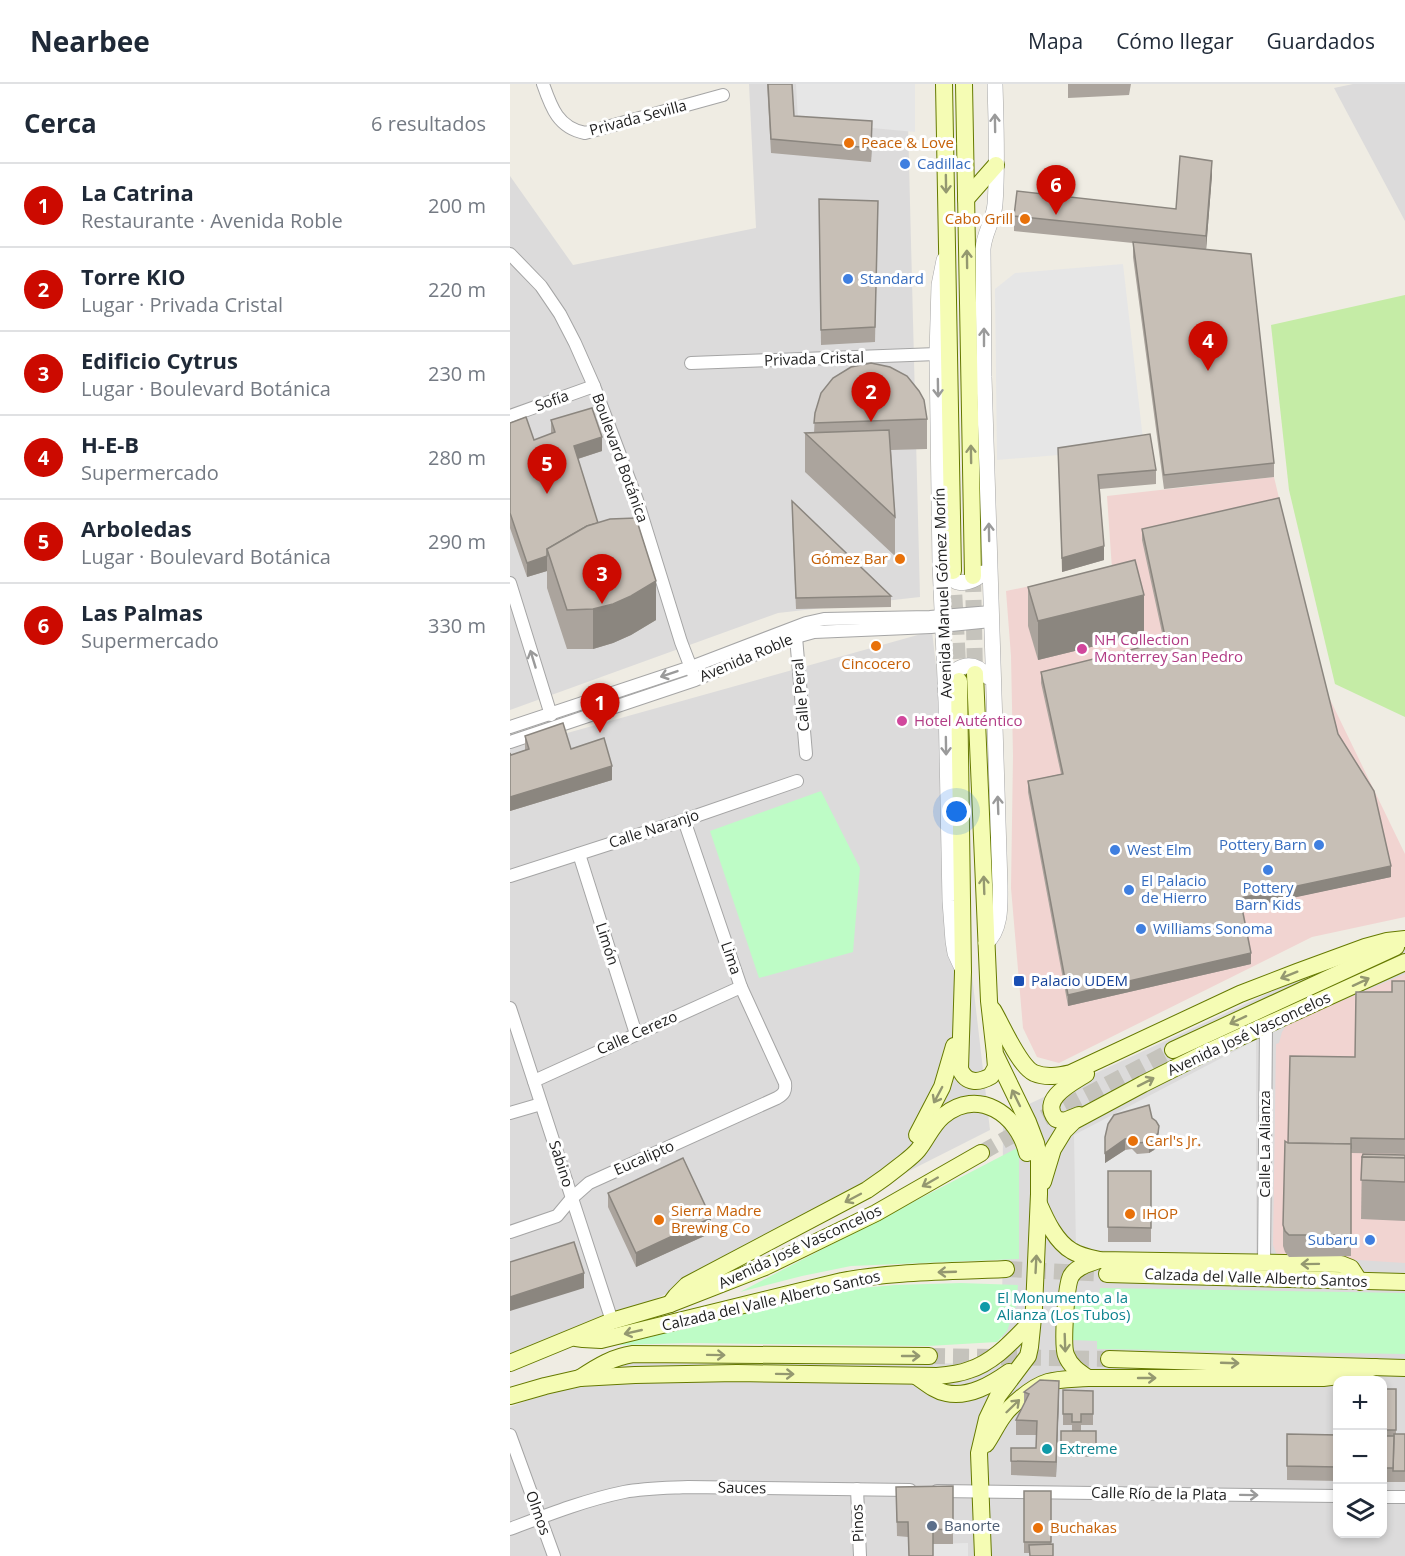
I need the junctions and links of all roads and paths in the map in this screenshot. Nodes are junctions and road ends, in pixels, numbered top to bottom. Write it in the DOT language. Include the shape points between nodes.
graph roads {
  1 [pos="543,84"];
  2 [pos="944,84"];
  3 [pos="964,84"];
  4 [pos="995,84"];
  5 [pos="723,95"];
  6 [pos="996,165"];
  7 [pos="966,200"];
  8 [pos="948,246"];
  9 [pos="510,254"];
  10 [pos="937,354"];
  11 [pos="691,363"];
  12 [pos="594,386"];
  13 [pos="510,416"];
  14 [pos="989,560"];
  15 [pos="947,567"];
  16 [pos="973,576"];
  17 [pos="510,583"];
  18 [pos="991,616"];
  19 [pos="942,620"];
  20 [pos="796,637"];
  21 [pos="691,667"];
  22 [pos="975,674"];
  23 [pos="695,680"];
  24 [pos="952,684"];
  25 [pos="994,684"];
  26 [pos="551,714"];
  27 [pos="510,728"];
  28 [pos="510,742"];
  29 [pos="806,754"];
  30 [pos="797,781"];
  31 [pos="684,820"];
  32 [pos="579,854"];
  33 [pos="510,876"];
  34 [pos="1405,941"];
  35 [pos="986,943"];
  36 [pos="1405,962"];
  37 [pos="741,987"];
  38 [pos="989,1001"];
  39 [pos="510,1008"];
  40 [pos="961,1019"];
  41 [pos="1266,1025"];
  42 [pos="636,1034"];
  43 [pos="1132,1045"];
  44 [pos="1173,1050"];
  45 [pos="995,1054"];
  46 [pos="534,1081"];
  47 [pos="784,1092"];
  48 [pos="541,1104"];
  49 [pos="1094,1110"];
  50 [pos="510,1113"];
  51 [pos="981,1153"];
  52 [pos="901,1165"];
  53 [pos="572,1198"];
  54 [pos="1039,1200"];
  55 [pos="510,1232"];
  56 [pos="1264,1263"];
  57 [pos="1103,1267"];
  58 [pos="1006,1269"];
  59 [pos="1360,1282"];
  60 [pos="1405,1282"];
  61 [pos="670,1304"];
  62 [pos="612,1321"];
  63 [pos="1032,1321"];
  64 [pos="575,1337"];
  65 [pos="930,1356"];
  66 [pos="1108,1359"];
  67 [pos="510,1363"];
  68 [pos="1023,1363"];
  69 [pos="1376,1367"];
  70 [pos="1405,1368"];
  71 [pos="915,1376"];
  72 [pos="580,1378"];
  73 [pos="1088,1378"];
  74 [pos="510,1396"];
  75 [pos="510,1435"];
  76 [pos="979,1453"];
  77 [pos="857,1489"];
  78 [pos="981,1492"];
  79 [pos="1333,1496"];
  80 [pos="1387,1497"];
  81 [pos="1405,1497"];
  82 [pos="540,1518"];
  83 [pos="510,1529"];
  84 [pos="554,1556"];
  85 [pos="860,1556"];
  86 [pos="982,1556"];
  1 -- 5 [label="street, Privada Sevilla" via="559,119 585,133"];
  2 -- 8 [label="main road, Avenida Manuel Gómez Morín, one-way"];
  3 -- 7 [label="main road, Avenida Manuel Gómez Morín"];
  6 -- 4 [label="street, Avenida Manuel Gómez Morín, one-way"];
  6 -- 7 [label="main road"];
  14 -- 6 [label="street, Avenida Manuel Gómez Morín, one-way" via="983,244 995,207"];
  16 -- 7 [label="main road, Avenida Manuel Gómez Morín, one-way"];
  8 -- 10 [label="street, Avenida Manuel Gómez Morín" via="939,285"];
  8 -- 15 [label="main road, Avenida Manuel Gómez Morín"];
  9 -- 12 [label="street, Boulevard Botánica" via="541,286 560,314"];
  10 -- 11 [label="street, Privada Cristal"];
  10 -- 15 [label="street, Avenida Manuel Gómez Morín, one-way"];
  12 -- 13 [label="street, Sofía"];
  12 -- 21 [label="street, Boulevard Botánica" via="637,500"];
  14 -- 15 [label="street" via="981,576 962,582 951,579"];
  14 -- 18 [label="street, Avenida Manuel Gómez Morín"];
  15 -- 19 [label="street, Avenida Manuel Gómez Morín"];
  26 -- 17 [label="street, one-way"];
  18 -- 19 [label="street, Avenida Roble"];
  18 -- 25 [label="street, Avenida Manuel Gómez Morín"];
  19 -- 20 [label="street, Avenida Roble" via="931,627 839,629"];
  19 -- 21 [label="street, Avenida Roble" via="814,621"];
  19 -- 24 [label="street, Avenida Manuel Gómez Morín"];
  20 -- 23 [label="street, Avenida Roble"];
  20 -- 29 [label="street, Calle Peral"];
  21 -- 23 [label="street, Boulevard Botánica"];
  21 -- 26 [label="street, Avenida Roble, one-way"];
  35 -- 22 [label="main road, Avenida Manuel Gómez Morín, one-way"];
  23 -- 28 [label="street, Avenida Roble"];
  24 -- 25 [label="street" via="954,671 970,666 981,670"];
  24 -- 40 [label="main road, Avenida Manuel Gómez Morín, one-way" via="963,972"];
  35 -- 25 [label="street, Avenida Manuel Gómez Morín, one-way" via="995,932 1000,904"];
  26 -- 27 [label="street, Avenida Roble"];
  30 -- 31 [label="street, Calle Naranjo"];
  31 -- 32 [label="street, Calle Naranjo"];
  31 -- 37 [label="street, Lima"];
  32 -- 33 [label="street, Calle Naranjo"];
  32 -- 42 [label="street, Limón"];
  34 -- 43 [label="main road, one-way" via="1365,947 1296,972"];
  34 -- 44 [label="main road, Avenida José Vasconcelos, one-way"];
  35 -- 38 [label="main road, Avenida Manuel Gómez Morín"];
  41 -- 36 [label="main road, Avenida José Vasconcelos, one-way"];
  37 -- 42 [label="street, Calle Cerezo"];
  37 -- 47 [label="street, Lima" via="784,1083"];
  38 -- 43 [label="main road" via="1023,1063 1031,1072 1044,1076 1071,1073"];
  38 -- 45 [label="main road, Avenida Manuel Gómez Morín"];
  39 -- 46 [label="street, Sabino"];
  40 -- 45 [label="main road" via="960,1069 965,1078 977,1081 991,1076 996,1067"];
  40 -- 52 [label="main road, one-way" via="942,1088"];
  49 -- 41 [label="main road, Avenida José Vasconcelos, one-way"];
  41 -- 56 [label="street, Calle La Alianza"];
  42 -- 46 [label="street, Calle Cerezo"];
  43 -- 49 [label="main road" via="1070,1084 1051,1104 1053,1115 1059,1120"];
  54 -- 45 [label="main road, Avenida Manuel Gómez Morín, one-way" via="1036,1143"];
  46 -- 48 [label="street, Sabino"];
  47 -- 53 [label="street, Eucalipto" via="589,1183"];
  48 -- 50 [label="street"];
  48 -- 53 [label="street, Sabino"];
  49 -- 54 [label="main road" via="1074,1121 1059,1138"];
  51 -- 61 [label="main road, Avenida José Vasconcelos, one-way" via="876,1213 757,1270"];
  52 -- 54 [label="main road" via="918,1151 942,1116 961,1106 988,1106 1010,1119 1021,1135"];
  52 -- 61 [label="main road, one-way" via="867,1190 687,1285"];
  53 -- 55 [label="street, Eucalipto" via="555,1217"];
  53 -- 62 [label="street, Sabino"];
  54 -- 57 [label="main road" via="1066,1247"];
  63 -- 54 [label="main road, Avenida Manuel Gómez Morín, one-way"];
  56 -- 57 [label="main road"];
  59 -- 56 [label="main road, one-way" via="1351,1268 1341,1264"];
  57 -- 59 [label="main road, Calzada del Valle Alberto Santos"];
  57 -- 73 [label="main road, one-way" via="1082,1266 1068,1282 1064,1347 1075,1368"];
  58 -- 64 [label="main road, Calzada del Valle Alberto Santos, one-way" via="870,1276 601,1340"];
  59 -- 60 [label="main road, Calzada del Valle Alberto Santos"];
  61 -- 62 [label="main road, Avenida José Vasconcelos"];
  62 -- 64 [label="main road, Avenida José Vasconcelos"];
  63 -- 68 [label="main road, Avenida Manuel Gómez Morín" via="1030,1347"];
  63 -- 71 [label="main road" via="1007,1346 976,1368 955,1374"];
  64 -- 67 [label="main road, Avenida José Vasconcelos"];
  72 -- 65 [label="main road, Calzada del Valle Alberto Santos, one-way" via="602,1364 633,1354"];
  66 -- 69 [label="main road, one-way"];
  68 -- 71 [label="main road" via="993,1383 963,1393 945,1393"];
  68 -- 76 [label="main road, Avenida Manuel Gómez Morín" via="991,1409"];
  69 -- 70 [label="main road"];
  73 -- 69 [label="main road, one-way" via="1323,1378"];
  72 -- 71 [label="main road, one-way" via="737,1373"];
  72 -- 74 [label="main road"];
  76 -- 73 [label="main road, one-way" via="1004,1415 1033,1388 1051,1380"];
  75 -- 82 [label="street, Olmos"];
  76 -- 78 [label="main road, Avenida Manuel Gómez Morín"];
  77 -- 78 [label="street, Sauces"];
  77 -- 82 [label="street, Sauces" via="651,1489 601,1498"];
  77 -- 85 [label="street, Pinos"];
  78 -- 79 [label="street, Calle Río de la Plata, one-way"];
  78 -- 86 [label="main road, Avenida Manuel Gómez Morín"];
  80 -- 81 [label="street"];
  82 -- 83 [label="street, Sauces"];
  82 -- 84 [label="street, Olmos"];
}
